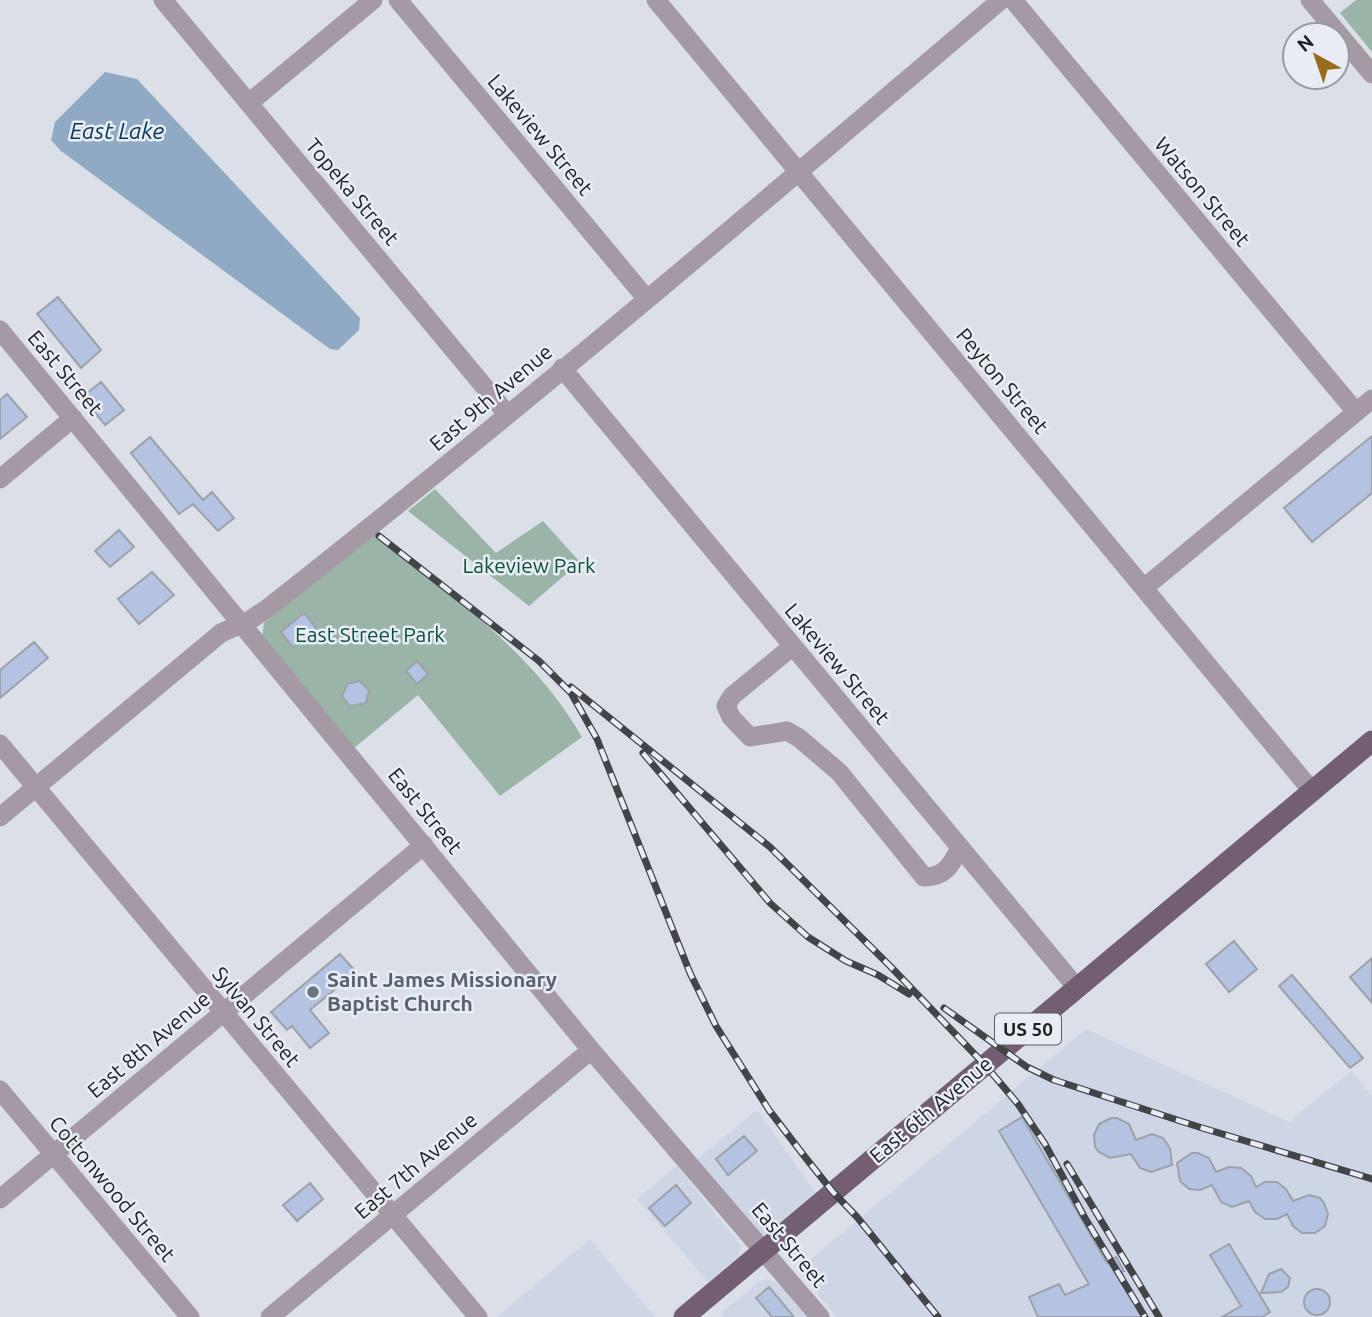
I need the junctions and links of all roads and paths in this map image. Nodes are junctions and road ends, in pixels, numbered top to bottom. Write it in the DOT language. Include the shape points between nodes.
graph roads {
  1 [pos="163,0"];
  2 [pos="373,0"];
  3 [pos="398,0"];
  4 [pos="656,0"];
  5 [pos="1001,0"];
  6 [pos="1013,0"];
  7 [pos="1310,0"];
  8 [pos="1372,74"];
  9 [pos="249,103"];
  10 [pos="798,172"];
  11 [pos="646,298"];
  12 [pos="0,330"];
  13 [pos="562,368"];
  14 [pos="1372,399"];
  15 [pos="1356,412"];
  16 [pos="507,414"];
  17 [pos="73,418"];
  18 [pos="0,479"];
  19 [pos="1144,588"];
  20 [pos="242,623"];
  21 [pos="793,646"];
  22 [pos="1372,741"];
  23 [pos="0,744"];
  24 [pos="36,788"];
  25 [pos="1312,791"];
  26 [pos="0,817"];
  27 [pos="424,845"];
  28 [pos="960,848"];
  29 [pos="1077,988"];
  30 [pos="223,1013"];
  31 [pos="591,1050"];
  32 [pos="0,1090"];
  33 [pos="54,1154"];
  34 [pos="0,1199"];
  35 [pos="392,1216"];
  36 [pos="764,1250"];
  37 [pos="190,1317"];
  38 [pos="270,1317"];
  39 [pos="478,1317"];
  40 [pos="684,1317"];
  41 [pos="820,1317"];
  1 -- 9 [label="street, Topeka Street"];
  2 -- 9 [label="street"];
  3 -- 11 [label="street, Lakeview Street"];
  4 -- 10 [label="street, Peyton Street"];
  5 -- 10 [label="street, East 9th Avenue"];
  6 -- 15 [label="street, Watson Street"];
  7 -- 8 [label="street"];
  9 -- 16 [label="street, Topeka Street"];
  10 -- 11 [label="street, East 9th Avenue"];
  10 -- 19 [label="street, Peyton Street"];
  11 -- 13 [label="street, East 9th Avenue"];
  12 -- 17 [label="street, East Street"];
  13 -- 16 [label="street, East 9th Avenue"];
  13 -- 21 [label="street, Lakeview Street"];
  14 -- 15 [label="street"];
  15 -- 19 [label="street"];
  16 -- 20 [label="street, East 9th Avenue" via="268,608"];
  17 -- 18 [label="street"];
  17 -- 20 [label="street, East Street"];
  19 -- 25 [label="street, Peyton Street"];
  20 -- 24 [label="street, East 9th Avenue" via="221,633"];
  20 -- 27 [label="street, East Street"];
  21 -- 28 [label="street, Lakeview Street"];
  21 -- 28 [label="street" via="732,696 726,706 731,717 750,737 787,731 799,738 839,772 924,877 945,871"];
  22 -- 25 [label="main road, East 6th Avenue / US 50"];
  23 -- 24 [label="street, Sylvan Street"];
  24 -- 26 [label="street, East 9th Avenue"];
  24 -- 30 [label="street, Sylvan Street"];
  25 -- 29 [label="main road, East 6th Avenue / US 50"];
  27 -- 30 [label="street, East 8th Avenue"];
  27 -- 31 [label="street, East Street"];
  28 -- 29 [label="street, Lakeview Street"];
  29 -- 36 [label="main road, East 6th Avenue / US 50"];
  30 -- 33 [label="street, East 8th Avenue"];
  30 -- 35 [label="street, Sylvan Street"];
  31 -- 35 [label="street, East 7th Avenue"];
  31 -- 36 [label="street, East Street"];
  32 -- 33 [label="street, Cottonwood Street"];
  33 -- 34 [label="street, East 8th Avenue"];
  33 -- 37 [label="street, Cottonwood Street"];
  35 -- 38 [label="street, East 7th Avenue"];
  35 -- 39 [label="street, Sylvan Street"];
  36 -- 40 [label="main road, East 6th Avenue / US 50"];
  36 -- 41 [label="street, East Street"];
}
